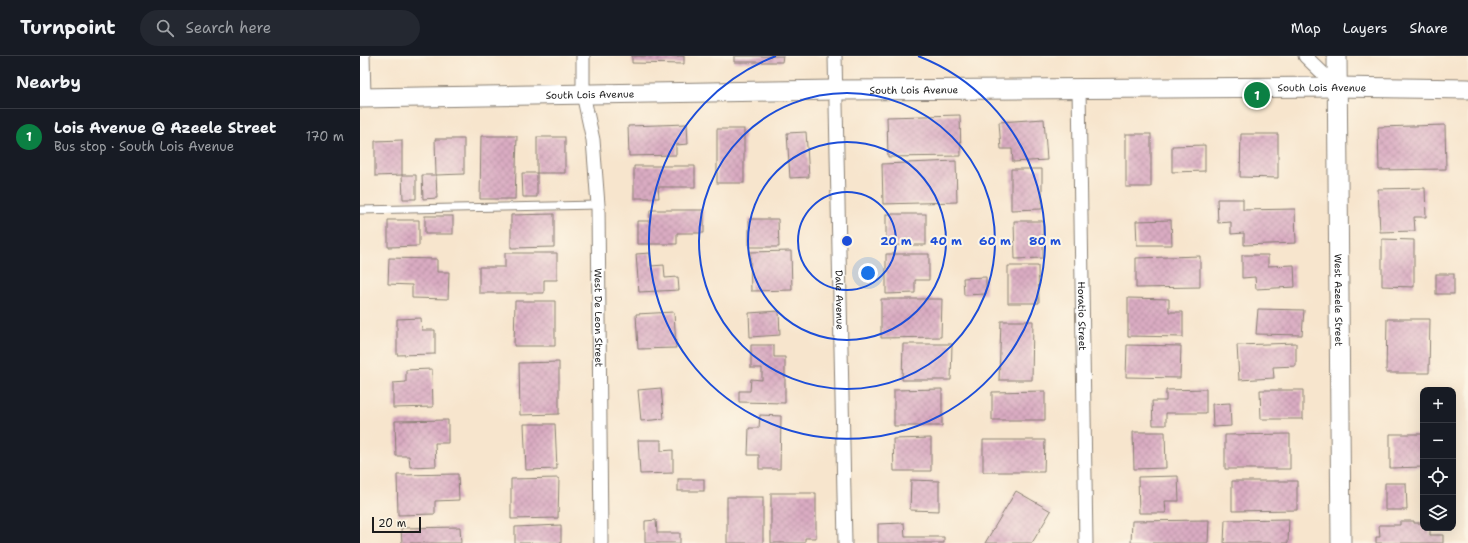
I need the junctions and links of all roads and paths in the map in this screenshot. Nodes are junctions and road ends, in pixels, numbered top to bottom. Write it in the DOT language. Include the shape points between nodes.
graph roads {
  1 [pos="360,56"];
  2 [pos="582,56"];
  3 [pos="835,56"];
  4 [pos="1305,56"];
  5 [pos="1337,56"];
  6 [pos="1337,87"];
  7 [pos="1079,89"];
  8 [pos="1468,89"];
  9 [pos="835,90"];
  10 [pos="583,94"];
  11 [pos="360,98"];
  12 [pos="598,205"];
  13 [pos="360,210"];
  14 [pos="600,543"];
  15 [pos="845,543"];
  16 [pos="1086,543"];
  17 [pos="1342,543"];
  1 -- 11 [label="street"];
  2 -- 10 [label="street, West De Leon Street"];
  3 -- 9 [label="street, Dale Avenue"];
  4 -- 6 [label="street"];
  5 -- 6 [label="street, West Azeele Street"];
  6 -- 7 [label="street, South Lois Avenue"];
  6 -- 8 [label="street, South Lois Avenue"];
  6 -- 17 [label="street, West Azeele Street"];
  7 -- 9 [label="street, South Lois Avenue"];
  7 -- 16 [label="street, Horatio Street"];
  9 -- 10 [label="street, South Lois Avenue"];
  9 -- 15 [label="street, Dale Avenue"];
  10 -- 11 [label="street, South Lois Avenue"];
  10 -- 12 [label="street, West De Leon Street" via="593,140"];
  12 -- 13 [label="lane"];
  12 -- 14 [label="street, West De Leon Street"];
}
